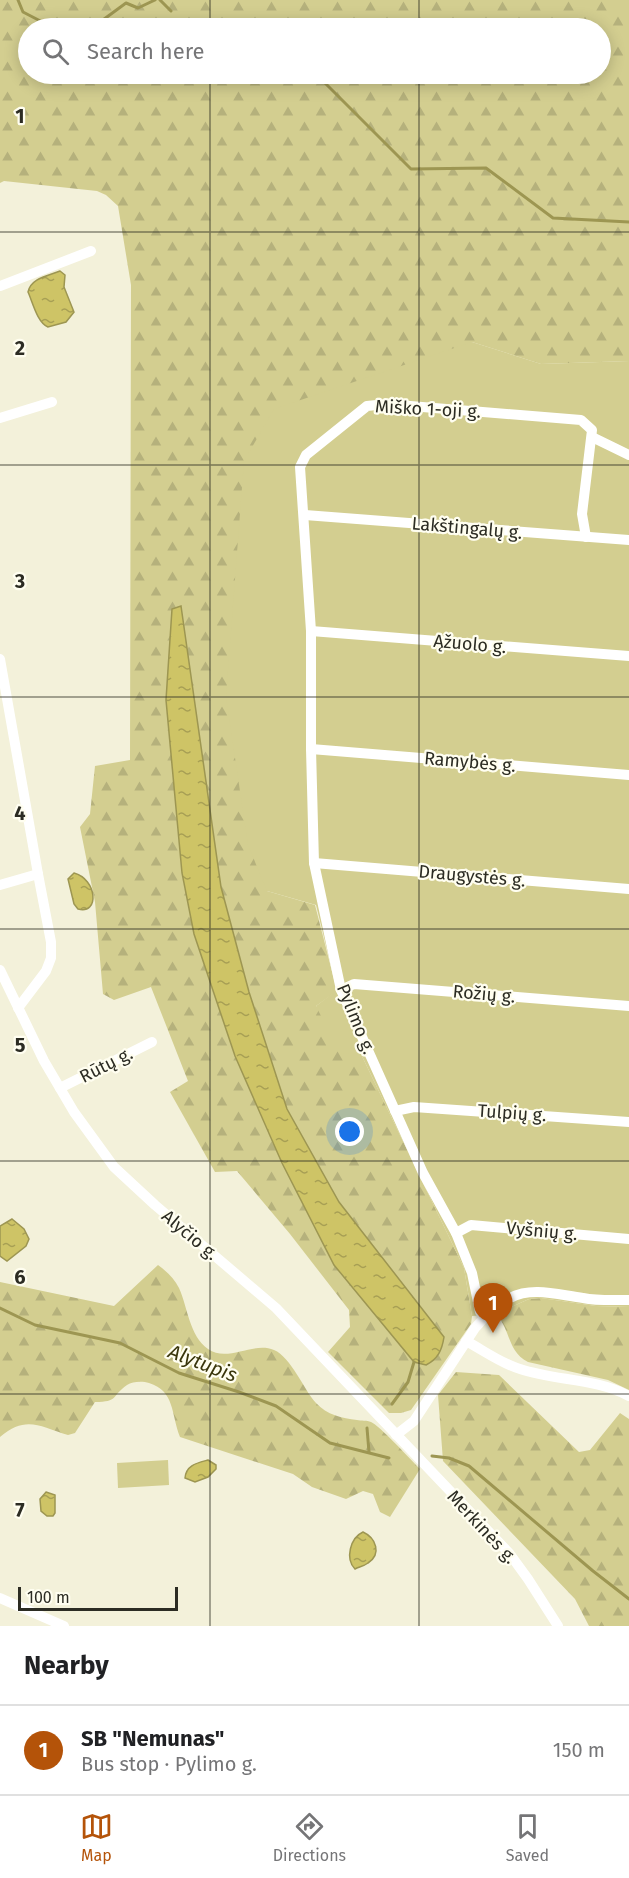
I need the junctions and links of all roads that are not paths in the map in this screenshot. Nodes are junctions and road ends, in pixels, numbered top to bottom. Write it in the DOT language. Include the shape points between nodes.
graph roads {
  1 [pos="91,251"];
  2 [pos="0,286"];
  3 [pos="52,402"];
  4 [pos="0,418"];
  5 [pos="591,432"];
  6 [pos="629,455"];
  7 [pos="305,515"];
  8 [pos="586,537"];
  9 [pos="629,540"];
  10 [pos="311,631"];
  11 [pos="629,656"];
  12 [pos="0,659"];
  13 [pos="311,748"];
  14 [pos="629,775"];
  15 [pos="314,863"];
  16 [pos="38,874"];
  17 [pos="0,885"];
  18 [pos="629,890"];
  19 [pos="0,970"];
  20 [pos="341,990"];
  21 [pos="629,1006"];
  22 [pos="18,1008"];
  23 [pos="152,1042"];
  24 [pos="60,1088"];
  25 [pos="395,1112"];
  26 [pos="629,1122"];
  27 [pos="456,1233"];
  28 [pos="629,1239"];
  29 [pos="629,1300"];
  30 [pos="485,1317"];
  31 [pos="466,1341"];
  32 [pos="629,1396"];
  33 [pos="396,1435"];
  34 [pos="0,1598"];
  35 [pos="64,1626"];
  36 [pos="558,1626"];
  1 -- 2 [label="street"];
  3 -- 4 [label="street"];
  5 -- 6 [label="street, Miško 1-oji g."];
  5 -- 7 [label="street, Miško 1-oji g." via="581,420 386,404 366,406 306,454 300,467"];
  5 -- 8 [label="street" via="582,514"];
  7 -- 8 [label="street, Lakštingalų g."];
  7 -- 10 [label="street, Pylimo g."];
  8 -- 9 [label="street, Lakštingalų g."];
  10 -- 11 [label="street, Ąžuolo g."];
  10 -- 13 [label="street, Pylimo g."];
  12 -- 16 [label="street"];
  13 -- 14 [label="street, Ramybės g."];
  13 -- 15 [label="street, Pylimo g."];
  15 -- 18 [label="street, Draugystės g."];
  15 -- 20 [label="street, Pylimo g."];
  16 -- 17 [label="street"];
  16 -- 22 [label="street" via="51,958"];
  19 -- 22 [label="street, Alyčio g."];
  20 -- 21 [label="street, Rožių g." via="354,984"];
  20 -- 25 [label="street, Pylimo g."];
  22 -- 24 [label="street, Alyčio g."];
  23 -- 24 [label="street, Rūtų g."];
  24 -- 33 [label="street, Alyčio g." via="114,1167 276,1308"];
  25 -- 26 [label="street, Tulpių g." via="414,1107"];
  25 -- 27 [label="street, Pylimo g."];
  27 -- 28 [label="street, Vyšnių g." via="471,1226"];
  27 -- 30 [label="street, Pylimo g." via="472,1273 480,1312"];
  29 -- 30 [label="street" via="523,1293 509,1298"];
  30 -- 31 [label="street"];
  31 -- 32 [label="street" via="517,1369 593,1383"];
  31 -- 33 [label="street" via="414,1420"];
  33 -- 36 [label="street, Merkinės g." via="509,1553"];
  34 -- 35 [label="street"];
}
